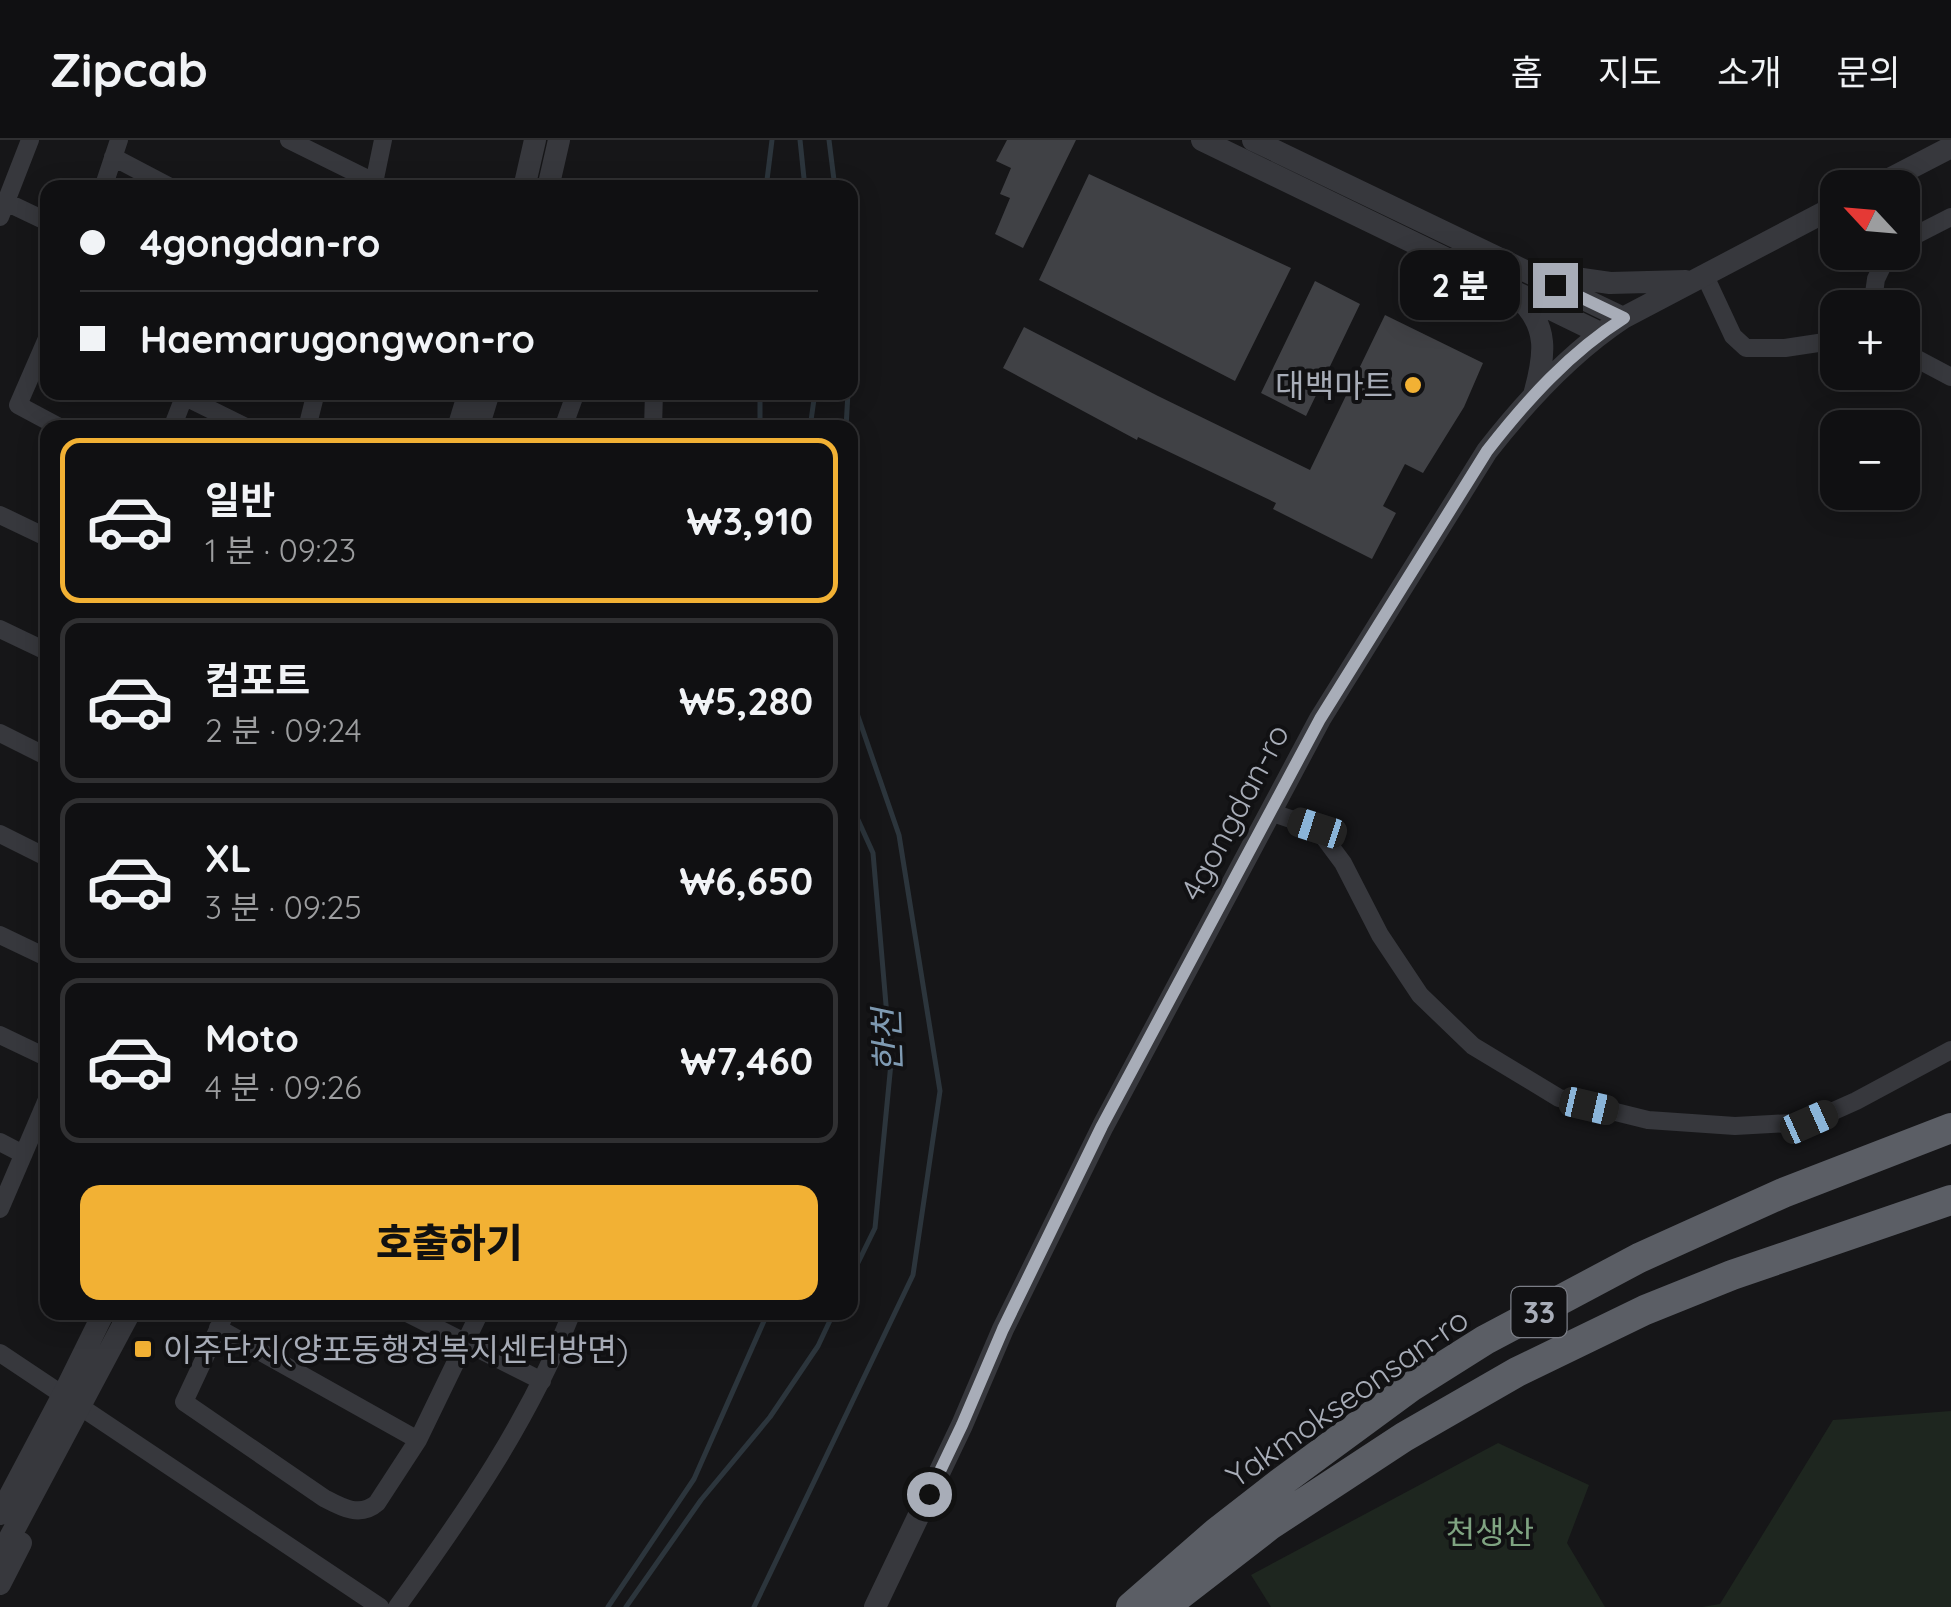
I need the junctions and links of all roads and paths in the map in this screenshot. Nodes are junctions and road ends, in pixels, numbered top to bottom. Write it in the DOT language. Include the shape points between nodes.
graph roads {
  1 [pos="30,140"];
  2 [pos="288,140"];
  3 [pos="384,140"];
  4 [pos="535,140"];
  5 [pos="559,140"];
  6 [pos="1202,140"];
  7 [pos="1253,140"];
  8 [pos="1951,146"];
  9 [pos="116,149"];
  10 [pos="1906,170"];
  11 [pos="106,180"];
  12 [pos="161,180"];
  13 [pos="364,180"];
  14 [pos="374,180"];
  15 [pos="526,180"];
  16 [pos="550,180"];
  17 [pos="3,209"];
  18 [pos="1820,215"];
  19 [pos="1951,217"];
  20 [pos="40,220"];
  21 [pos="1920,233"];
  22 [pos="1514,278"];
  23 [pos="1700,278"];
  24 [pos="1624,318"];
  25 [pos="1600,333"];
  26 [pos="1820,343"];
  27 [pos="40,355"];
  28 [pos="1920,361"];
  29 [pos="1951,377"];
  30 [pos="1533,397"];
  31 [pos="190,400"];
  32 [pos="45,420"];
  33 [pos="232,420"];
  34 [pos="0,515"];
  35 [pos="40,534"];
  36 [pos="0,630"];
  37 [pos="40,648"];
  38 [pos="0,733"];
  39 [pos="40,753"];
  40 [pos="1270,812"];
  41 [pos="0,834"];
  42 [pos="40,854"];
  43 [pos="0,936"];
  44 [pos="40,954"];
  45 [pos="0,1035"];
  46 [pos="1951,1050"];
  47 [pos="40,1054"];
  48 [pos="40,1115"];
  49 [pos="1951,1128"];
  50 [pos="0,1142"];
  51 [pos="23,1154"];
  52 [pos="1951,1200"];
  53 [pos="0,1209"];
  54 [pos="101,1320"];
  55 [pos="125,1320"];
  56 [pos="222,1320"];
  57 [pos="421,1320"];
  58 [pos="476,1320"];
  59 [pos="569,1320"];
  60 [pos="466,1343"];
  61 [pos="0,1353"];
  62 [pos="542,1381"];
  63 [pos="71,1401"];
  64 [pos="418,1440"];
  65 [pos="1,1510"];
  66 [pos="0,1556"];
  67 [pos="1183,1576"];
  68 [pos="0,1584"];
  69 [pos="380,1607"];
  70 [pos="396,1607"];
  71 [pos="875,1607"];
  72 [pos="1131,1607"];
  73 [pos="1164,1607"];
  1 -- 17 [label="street"];
  2 -- 13 [label="street"];
  3 -- 14 [label="street"];
  4 -- 15 [label="street"];
  5 -- 16 [label="street"];
  6 -- 22 [label="street"];
  7 -- 22 [label="street"];
  8 -- 10 [label="street"];
  9 -- 11 [label="street"];
  9 -- 12 [label="street"];
  17 -- 20 [label="street"];
  18 -- 23 [label="street, 4gongdan-ro"];
  19 -- 21 [label="street"];
  22 -- 23 [label="street" via="1610,284"];
  22 -- 24 [label="street"];
  22 -- 25 [label="street"];
  22 -- 30 [label="street" via="1543,344"];
  23 -- 24 [label="street, 4gongdan-ro"];
  23 -- 26 [label="street" via="1746,348"];
  24 -- 25 [label="street, 4gongdan-ro"];
  25 -- 30 [label="street, 4gongdan-ro"];
  27 -- 32 [label="street" via="18,406"];
  28 -- 29 [label="street"];
  30 -- 40 [label="street, 4gongdan-ro" via="1487,451 1320,719"];
  31 -- 33 [label="street"];
  34 -- 35 [label="street"];
  36 -- 37 [label="street"];
  38 -- 39 [label="street"];
  40 -- 46 [label="street" via="1317,828 1420,995 1473,1046 1559,1098 1648,1120 1809,1122"];
  40 -- 71 [label="street, 4gongdan-ro" via="1102,1126"];
  41 -- 42 [label="street"];
  43 -- 44 [label="street"];
  45 -- 47 [label="street"];
  48 -- 51 [label="street"];
  49 -- 67 [label="highway, Yakmokseonsan-ro / 33" via="1639,1258 1485,1340 1280,1483"];
  50 -- 51 [label="street"];
  51 -- 53 [label="street"];
  52 -- 67 [label="highway, Yakmokseonsan-ro / 33" via="1732,1274 1517,1372"];
  54 -- 63 [label="street"];
  55 -- 63 [label="street"];
  56 -- 64 [label="street"];
  56 -- 64 [label="street" via="184,1402 324,1498 370,1509"];
  57 -- 60 [label="street"];
  58 -- 60 [label="street"];
  59 -- 62 [label="street"];
  60 -- 62 [label="street"];
  60 -- 64 [label="street"];
  61 -- 63 [label="street"];
  62 -- 70 [label="street" via="480,1488"];
  63 -- 65 [label="street"];
  63 -- 66 [label="street"];
  63 -- 68 [label="street" via="62,1458"];
  63 -- 69 [label="street"];
  67 -- 72 [label="highway, Yakmokseonsan-ro / 33"];
  67 -- 73 [label="highway, Yakmokseonsan-ro / 33"];
}
